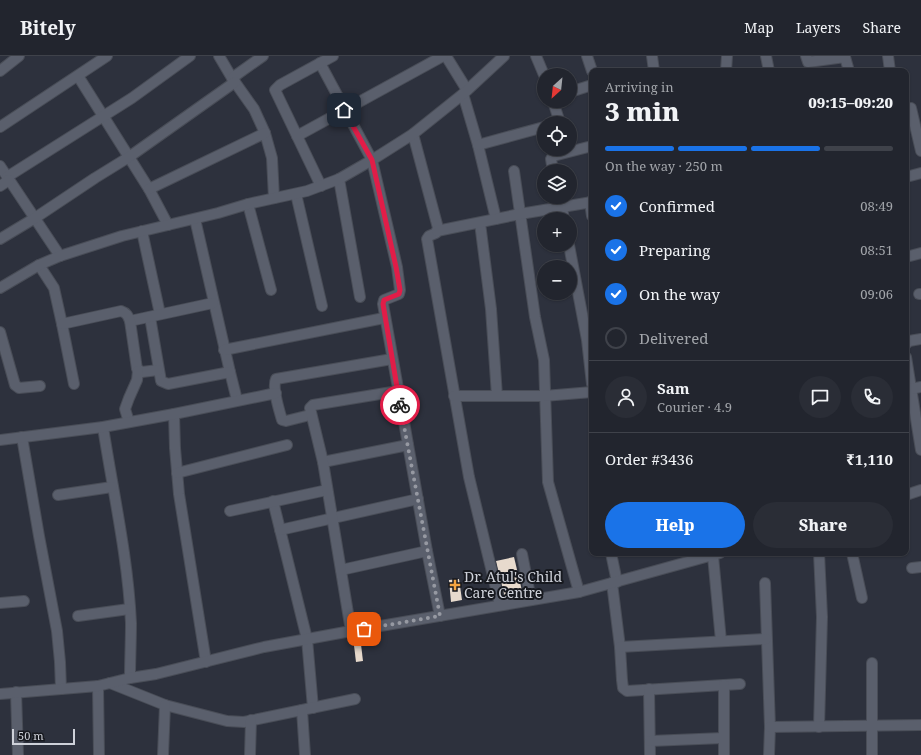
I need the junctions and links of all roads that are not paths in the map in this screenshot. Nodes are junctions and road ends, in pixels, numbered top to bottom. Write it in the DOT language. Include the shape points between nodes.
graph roads {
  1 [pos="19,56"];
  2 [pos="190,56"];
  3 [pos="220,56"];
  4 [pos="264,56"];
  5 [pos="333,56"];
  6 [pos="445,56"];
  7 [pos="504,56"];
  8 [pos="536,56"];
  9 [pos="587,56"];
  10 [pos="652,56"];
  11 [pos="727,56"];
  12 [pos="766,56"];
  13 [pos="845,56"];
  14 [pos="888,56"];
  15 [pos="101,58"];
  16 [pos="808,63"];
  17 [pos="320,64"];
  18 [pos="541,68"];
  19 [pos="591,68"];
  20 [pos="654,68"];
  21 [pos="726,68"];
  22 [pos="768,68"];
  23 [pos="848,68"];
  24 [pos="890,68"];
  25 [pos="0,71"];
  26 [pos="78,76"];
  27 [pos="233,80"];
  28 [pos="589,86"];
  29 [pos="577,90"];
  30 [pos="465,92"];
  31 [pos="921,105"];
  32 [pos="909,108"];
  33 [pos="344,110"];
  34 [pos="909,111"];
  35 [pos="103,116"];
  36 [pos="0,126"];
  37 [pos="537,128"];
  38 [pos="265,133"];
  39 [pos="413,134"];
  40 [pos="297,136"];
  41 [pos="478,145"];
  42 [pos="589,146"];
  43 [pos="577,148"];
  44 [pos="921,151"];
  45 [pos="129,157"];
  46 [pos="372,160"];
  47 [pos="0,166"];
  48 [pos="514,170"];
  49 [pos="921,173"];
  50 [pos="909,176"];
  51 [pos="338,179"];
  52 [pos="5,181"];
  53 [pos="321,186"];
  54 [pos="149,189"];
  55 [pos="296,194"];
  56 [pos="274,198"];
  57 [pos="577,202"];
  58 [pos="589,202"];
  59 [pos="248,204"];
  60 [pos="554,204"];
  61 [pos="520,214"];
  62 [pos="35,218"];
  63 [pos="496,218"];
  64 [pos="194,219"];
  65 [pos="480,223"];
  66 [pos="168,225"];
  67 [pos="142,231"];
  68 [pos="438,231"];
  69 [pos="0,239"];
  70 [pos="570,252"];
  71 [pos="921,254"];
  72 [pos="60,256"];
  73 [pos="909,256"];
  74 [pos="39,265"];
  75 [pos="0,288"];
  76 [pos="272,290"];
  77 [pos="360,297"];
  78 [pos="213,303"];
  79 [pos="322,306"];
  80 [pos="155,315"];
  81 [pos="384,318"];
  82 [pos="130,321"];
  83 [pos="62,324"];
  84 [pos="0,332"];
  85 [pos="921,339"];
  86 [pos="909,341"];
  87 [pos="224,350"];
  88 [pos="392,358"];
  89 [pos="589,358"];
  90 [pos="158,370"];
  91 [pos="138,371"];
  92 [pos="230,372"];
  93 [pos="909,381"];
  94 [pos="74,384"];
  95 [pos="40,386"];
  96 [pos="921,386"];
  97 [pos="910,389"];
  98 [pos="398,391"];
  99 [pos="276,392"];
  100 [pos="589,392"];
  101 [pos="454,396"];
  102 [pos="497,396"];
  103 [pos="544,396"];
  104 [pos="237,400"];
  105 [pos="174,414"];
  106 [pos="310,415"];
  107 [pos="129,422"];
  108 [pos="102,427"];
  109 [pos="919,431"];
  110 [pos="22,436"];
  111 [pos="0,440"];
  112 [pos="287,445"];
  113 [pos="408,445"];
  114 [pos="921,450"];
  115 [pos="323,462"];
  116 [pos="177,473"];
  117 [pos="112,488"];
  118 [pos="327,490"];
  119 [pos="921,490"];
  120 [pos="909,494"];
  121 [pos="58,495"];
  122 [pos="418,500"];
  123 [pos="274,501"];
  124 [pos="230,511"];
  125 [pos="332,518"];
  126 [pos="280,530"];
  127 [pos="427,551"];
  128 [pos="522,554"];
  129 [pos="611,556"];
  130 [pos="709,556"];
  131 [pos="716,556"];
  132 [pos="819,556"];
  133 [pos="853,556"];
  134 [pos="341,570"];
  135 [pos="615,582"];
  136 [pos="765,583"];
  137 [pos="579,592"];
  138 [pos="862,598"];
  139 [pos="531,600"];
  140 [pos="24,601"];
  141 [pos="0,603"];
  142 [pos="500,605"];
  143 [pos="130,609"];
  144 [pos="78,616"];
  145 [pos="440,616"];
  146 [pos="351,631"];
  147 [pos="307,639"];
  148 [pos="766,639"];
  149 [pos="722,641"];
  150 [pos="620,646"];
  151 [pos="206,662"];
  152 [pos="872,663"];
  153 [pos="130,678"];
  154 [pos="110,682"];
  155 [pos="740,684"];
  156 [pos="724,685"];
  157 [pos="98,686"];
  158 [pos="61,688"];
  159 [pos="649,689"];
  160 [pos="16,692"];
  161 [pos="0,694"];
  162 [pos="355,699"];
  163 [pos="165,705"];
  164 [pos="313,708"];
  165 [pos="302,710"];
  166 [pos="251,720"];
  167 [pos="921,725"];
  168 [pos="873,726"];
  169 [pos="770,727"];
  170 [pos="819,727"];
  171 [pos="723,738"];
  172 [pos="650,741"];
  173 [pos="18,755"];
  174 [pos="99,755"];
  175 [pos="163,755"];
  176 [pos="250,755"];
  177 [pos="305,755"];
  178 [pos="650,755"];
  179 [pos="724,755"];
  180 [pos="769,755"];
  181 [pos="872,755"];
  1 -- 25 [label="street"];
  2 -- 35 [label="street"];
  3 -- 27 [label="street"];
  4 -- 27 [label="street"];
  5 -- 17 [label="street"];
  6 -- 30 [label="street"];
  6 -- 33 [label="street"];
  7 -- 30 [label="street"];
  8 -- 18 [label="street"];
  9 -- 19 [label="street"];
  10 -- 20 [label="street"];
  11 -- 21 [label="street"];
  12 -- 22 [label="street"];
  13 -- 16 [label="street"];
  13 -- 23 [label="street"];
  14 -- 24 [label="street"];
  15 -- 26 [label="street"];
  17 -- 33 [label="street"];
  17 -- 40 [label="street" via="275,89"];
  26 -- 35 [label="street"];
  26 -- 36 [label="street"];
  27 -- 38 [label="street" via="254,109"];
  27 -- 45 [label="street"];
  28 -- 29 [label="street"];
  30 -- 39 [label="street"];
  30 -- 41 [label="street"];
  31 -- 32 [label="street"];
  33 -- 40 [label="street"];
  33 -- 46 [label="street"];
  34 -- 44 [label="street"];
  35 -- 45 [label="street"];
  35 -- 52 [label="street"];
  37 -- 41 [label="street"];
  38 -- 54 [label="street"];
  38 -- 56 [label="street" via="273,165"];
  39 -- 46 [label="street"];
  39 -- 68 [label="street"];
  40 -- 53 [label="street"];
  41 -- 63 [label="street"];
  42 -- 43 [label="street"];
  45 -- 54 [label="street"];
  45 -- 62 [label="street"];
  46 -- 51 [label="street"];
  46 -- 81 [label="street" via="400,290 398,296 383,301"];
  47 -- 52 [label="street"];
  48 -- 61 [label="street"];
  49 -- 50 [label="street"];
  51 -- 53 [label="street"];
  51 -- 77 [label="street"];
  52 -- 62 [label="street"];
  53 -- 55 [label="street"];
  54 -- 66 [label="street"];
  55 -- 56 [label="street"];
  55 -- 79 [label="street"];
  56 -- 59 [label="street"];
  57 -- 58 [label="street"];
  59 -- 64 [label="street"];
  59 -- 76 [label="street"];
  60 -- 61 [label="street"];
  61 -- 63 [label="street"];
  61 -- 103 [label="street" via="544,360"];
  62 -- 69 [label="street"];
  62 -- 72 [label="street"];
  63 -- 65 [label="street"];
  64 -- 66 [label="street"];
  64 -- 78 [label="street"];
  65 -- 68 [label="street"];
  65 -- 102 [label="street" via="491,309"];
  66 -- 67 [label="street"];
  67 -- 72 [label="street"];
  67 -- 80 [label="street"];
  68 -- 101 [label="street" via="427,239"];
  70 -- 89 [label="street"];
  71 -- 73 [label="street"];
  72 -- 74 [label="street"];
  74 -- 75 [label="street"];
  74 -- 83 [label="street" via="54,288"];
  78 -- 80 [label="street"];
  78 -- 87 [label="street"];
  80 -- 82 [label="street"];
  80 -- 90 [label="street"];
  81 -- 87 [label="street"];
  81 -- 88 [label="street"];
  82 -- 83 [label="street" via="127,314 121,312"];
  82 -- 91 [label="street"];
  83 -- 94 [label="street"];
  84 -- 95 [label="street" via="15,385 19,388"];
  85 -- 86 [label="street"];
  87 -- 92 [label="street"];
  88 -- 98 [label="street"];
  88 -- 99 [label="street" via="278,378 275,381"];
  90 -- 91 [label="street"];
  90 -- 92 [label="street" via="161,381 168,384"];
  91 -- 107 [label="street" via="137,380 125,408"];
  92 -- 104 [label="street"];
  93 -- 97 [label="street"];
  96 -- 97 [label="street"];
  97 -- 109 [label="street"];
  98 -- 106 [label="street" via="313,405 310,407"];
  98 -- 113 [label="street"];
  99 -- 104 [label="street"];
  99 -- 106 [label="street" via="283,421"];
  100 -- 103 [label="street"];
  101 -- 102 [label="street"];
  101 -- 142 [label="street" via="478,517"];
  102 -- 103 [label="street"];
  103 -- 137 [label="street" via="548,482"];
  104 -- 105 [label="street"];
  105 -- 107 [label="street"];
  105 -- 116 [label="street"];
  106 -- 115 [label="street"];
  107 -- 108 [label="street"];
  108 -- 110 [label="street"];
  108 -- 117 [label="street"];
  109 -- 114 [label="street"];
  110 -- 111 [label="street"];
  110 -- 158 [label="street" via="57,631"];
  112 -- 116 [label="street"];
  113 -- 115 [label="street"];
  113 -- 122 [label="street"];
  115 -- 118 [label="street"];
  116 -- 151 [label="street"];
  117 -- 121 [label="street"];
  117 -- 143 [label="street" via="122,541"];
  118 -- 123 [label="street"];
  118 -- 125 [label="street"];
  119 -- 120 [label="street"];
  122 -- 125 [label="street"];
  122 -- 127 [label="street"];
  123 -- 124 [label="street"];
  123 -- 126 [label="street"];
  125 -- 126 [label="street"];
  125 -- 134 [label="street"];
  126 -- 147 [label="street"];
  127 -- 134 [label="street"];
  127 -- 145 [label="street"];
  128 -- 139 [label="street"];
  129 -- 135 [label="street"];
  130 -- 135 [label="street"];
  131 -- 149 [label="street"];
  132 -- 170 [label="street" via="822,609"];
  133 -- 138 [label="street"];
  134 -- 146 [label="street"];
  135 -- 137 [label="street"];
  135 -- 150 [label="street"];
  136 -- 148 [label="street"];
  137 -- 139 [label="street"];
  139 -- 142 [label="street"];
  140 -- 141 [label="street"];
  142 -- 145 [label="street"];
  143 -- 144 [label="street"];
  143 -- 153 [label="street"];
  145 -- 146 [label="street"];
  146 -- 147 [label="street"];
  147 -- 151 [label="street"];
  147 -- 164 [label="street"];
  148 -- 149 [label="street"];
  148 -- 169 [label="street"];
  149 -- 150 [label="street"];
  150 -- 159 [label="street" via="623,688"];
  151 -- 153 [label="street"];
  152 -- 168 [label="street"];
  153 -- 154 [label="street"];
  154 -- 157 [label="street"];
  154 -- 163 [label="street"];
  155 -- 156 [label="street"];
  156 -- 159 [label="street"];
  156 -- 171 [label="street"];
  157 -- 158 [label="street"];
  157 -- 174 [label="street"];
  158 -- 160 [label="street"];
  159 -- 172 [label="street"];
  160 -- 161 [label="street"];
  160 -- 173 [label="street"];
  162 -- 164 [label="street"];
  163 -- 166 [label="street" via="227,720"];
  163 -- 175 [label="street"];
  164 -- 165 [label="street"];
  165 -- 166 [label="street"];
  165 -- 177 [label="street"];
  166 -- 176 [label="street"];
  167 -- 168 [label="street"];
  168 -- 170 [label="street"];
  168 -- 181 [label="street"];
  169 -- 170 [label="street"];
  169 -- 180 [label="street"];
  171 -- 172 [label="street"];
  171 -- 179 [label="street"];
  172 -- 178 [label="street"];
}
